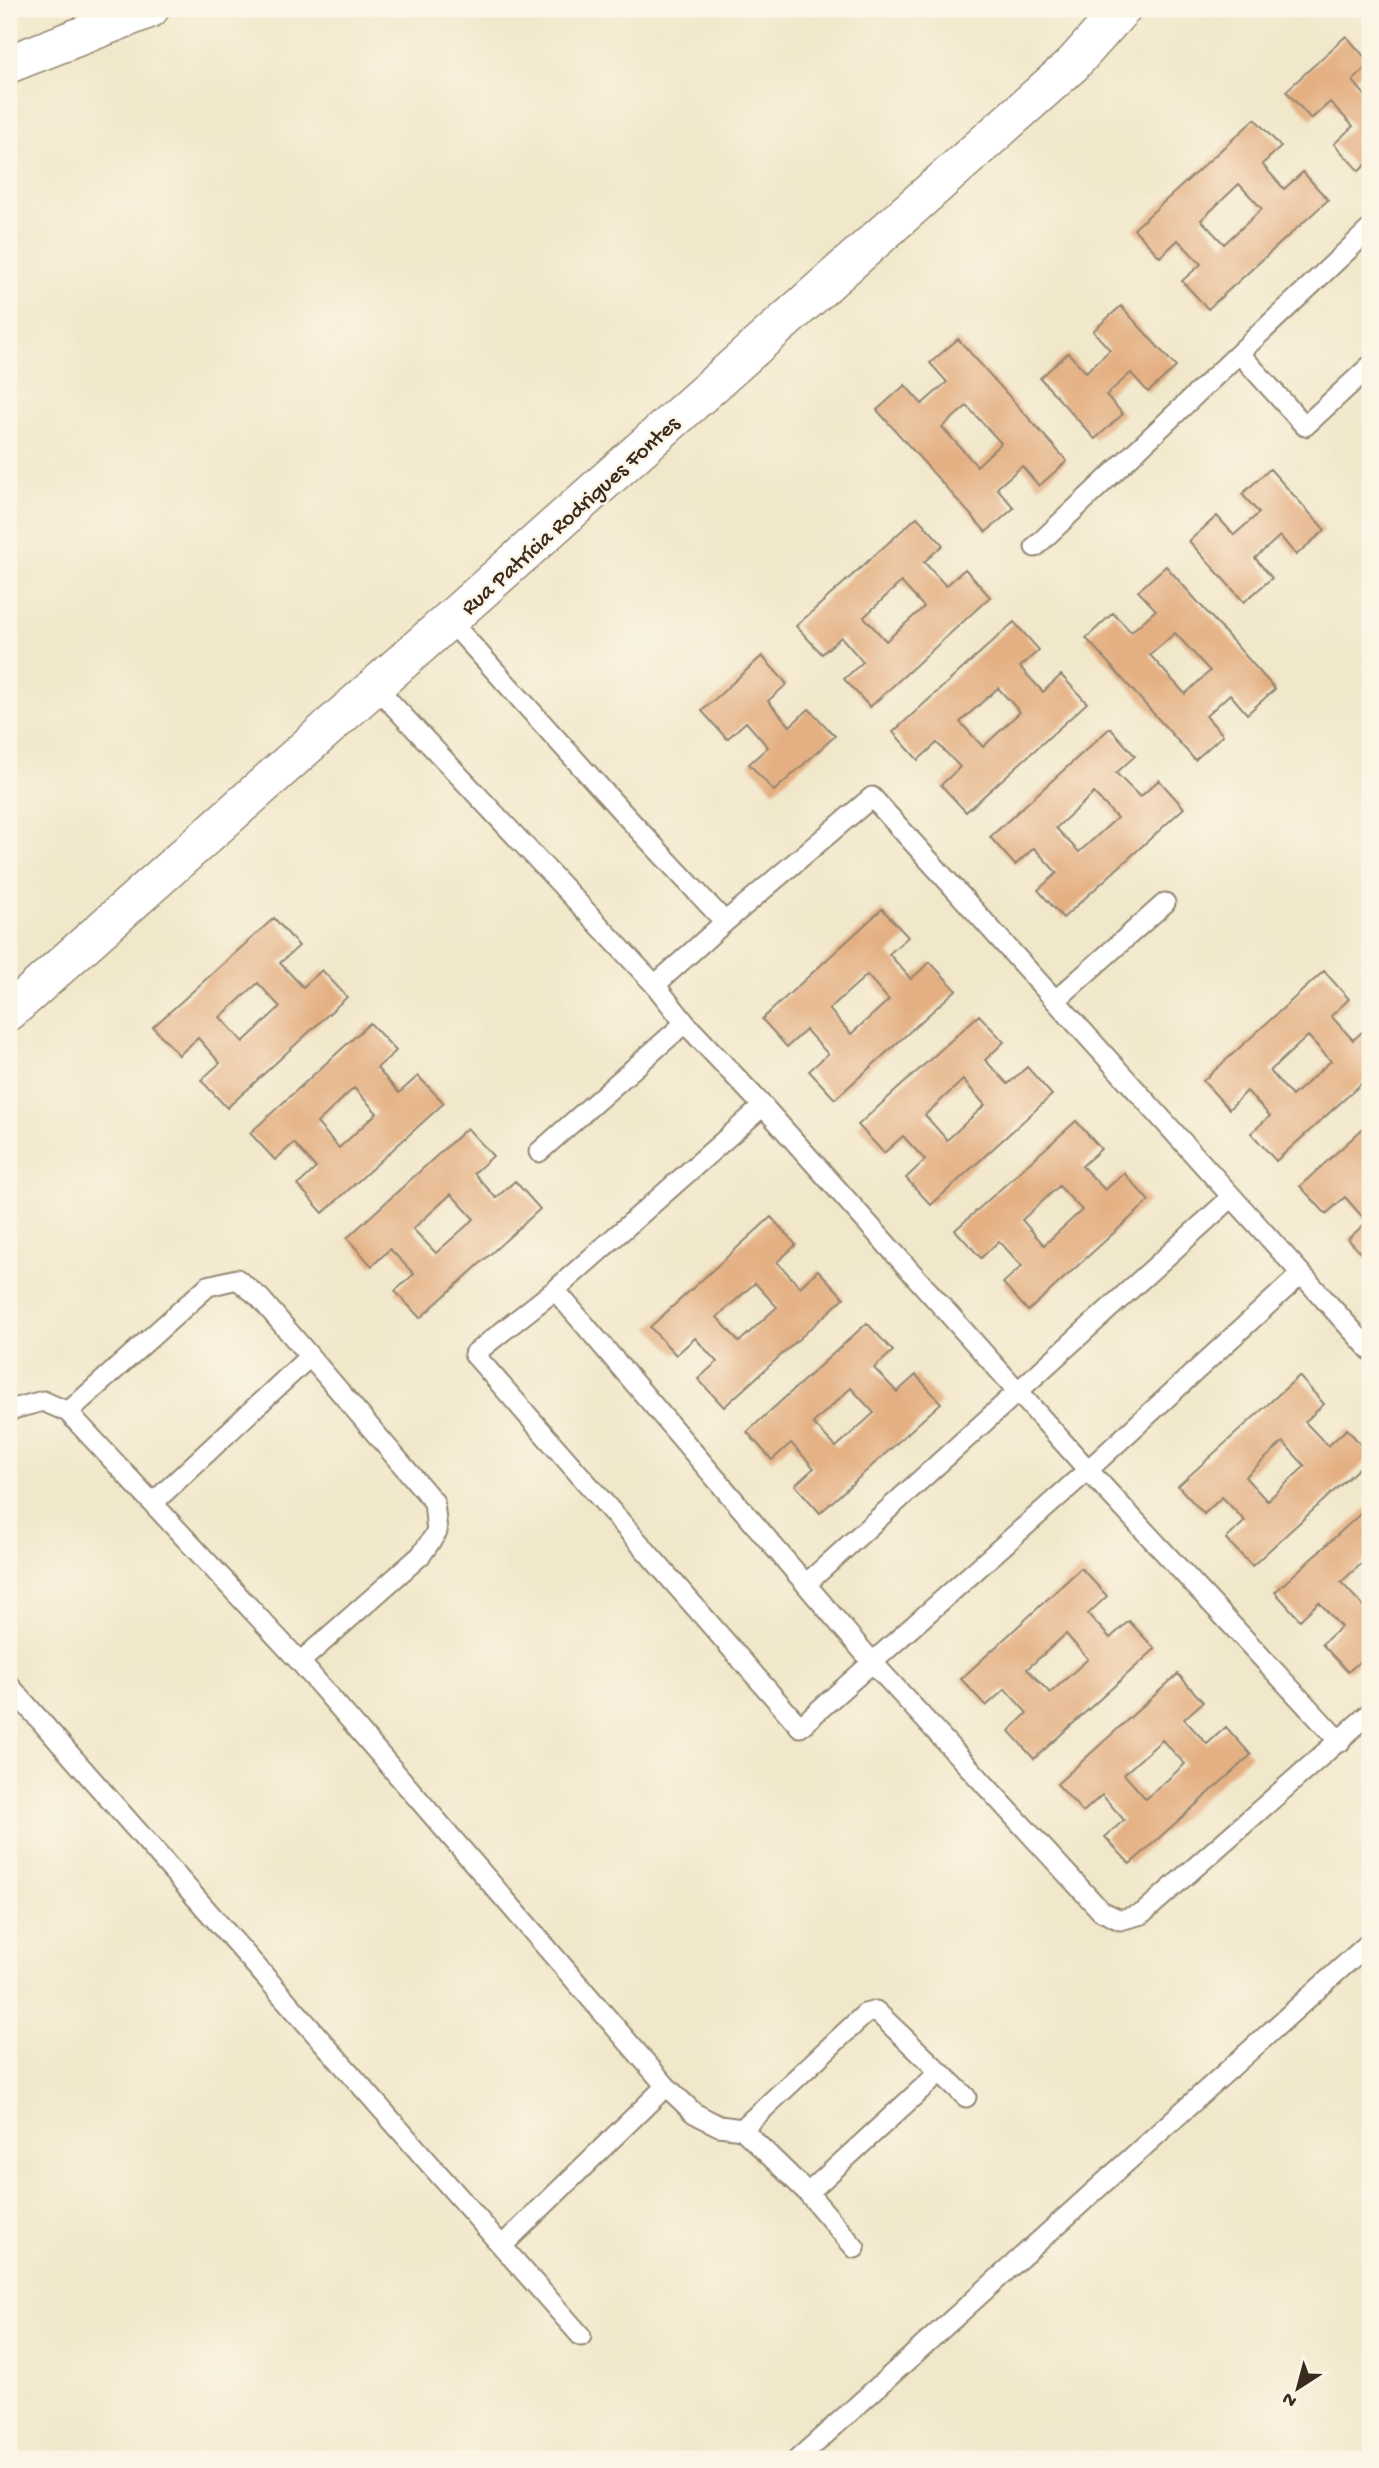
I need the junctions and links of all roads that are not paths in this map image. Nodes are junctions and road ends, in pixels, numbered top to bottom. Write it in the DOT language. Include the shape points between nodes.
graph roads {
  1 [pos="150,9"];
  2 [pos="1122,9"];
  3 [pos="9,64"];
  4 [pos="1370,229"];
  5 [pos="1240,354"];
  6 [pos="1370,366"];
  7 [pos="1035,547"];
  8 [pos="450,621"];
  9 [pos="375,686"];
  10 [pos="1165,903"];
  11 [pos="725,922"];
  12 [pos="655,985"];
  13 [pos="1056,1000"];
  14 [pos="9,1012"];
  15 [pos="685,1023"];
  16 [pos="763,1106"];
  17 [pos="539,1152"];
  18 [pos="1232,1197"];
  19 [pos="1301,1275"];
  20 [pos="555,1290"];
  21 [pos="1368,1344"];
  22 [pos="309,1357"];
  23 [pos="1018,1392"];
  24 [pos="10,1408"];
  25 [pos="68,1412"];
  26 [pos="1088,1470"];
  27 [pos="153,1503"];
  28 [pos="806,1584"];
  29 [pos="300,1662"];
  30 [pos="873,1663"];
  31 [pos="9,1685"];
  32 [pos="1370,1713"];
  33 [pos="1340,1742"];
  34 [pos="1370,1942"];
  35 [pos="940,2072"];
  36 [pos="666,2087"];
  37 [pos="966,2097"];
  38 [pos="742,2129"];
  39 [pos="807,2193"];
  40 [pos="502,2246"];
  41 [pos="855,2248"];
  42 [pos="581,2336"];
  43 [pos="798,2459"];
  1 -- 3 [label="street"];
  2 -- 8 [label="street, Rua Patrícia Rodrigues Fontes" via="1072,65"];
  4 -- 5 [label="lane"];
  5 -- 6 [label="lane" via="1306,426"];
  5 -- 7 [label="lane"];
  8 -- 9 [label="street, Rua Patrícia Rodrigues Fontes"];
  8 -- 11 [label="lane"];
  9 -- 12 [label="lane"];
  9 -- 14 [label="street, Rua Patrícia Rodrigues Fontes"];
  10 -- 13 [label="lane"];
  11 -- 12 [label="lane"];
  11 -- 13 [label="lane" via="872,797"];
  12 -- 15 [label="lane"];
  13 -- 18 [label="lane"];
  15 -- 16 [label="lane"];
  15 -- 17 [label="lane"];
  16 -- 20 [label="lane"];
  16 -- 23 [label="lane"];
  18 -- 19 [label="lane"];
  18 -- 23 [label="lane"];
  19 -- 21 [label="lane"];
  19 -- 26 [label="lane"];
  20 -- 28 [label="lane"];
  20 -- 30 [label="lane" via="474,1354 800,1727"];
  22 -- 25 [label="lane" via="260,1298 237,1279 208,1286"];
  22 -- 27 [label="lane"];
  22 -- 29 [label="lane" via="434,1502 438,1532 421,1555"];
  23 -- 26 [label="lane"];
  23 -- 28 [label="lane"];
  24 -- 25 [label="lane" via="43,1401"];
  25 -- 27 [label="lane"];
  26 -- 30 [label="lane"];
  26 -- 33 [label="lane"];
  27 -- 29 [label="lane"];
  28 -- 30 [label="lane"];
  29 -- 36 [label="lane"];
  30 -- 33 [label="lane" via="1101,1911 1120,1920 1142,1914"];
  31 -- 40 [label="lane"];
  32 -- 33 [label="lane"];
  34 -- 43 [label="lane"];
  35 -- 37 [label="lane"];
  35 -- 38 [label="lane" via="876,2011 865,2014"];
  35 -- 39 [label="lane"];
  36 -- 38 [label="lane" via="694,2113 719,2126"];
  36 -- 40 [label="lane"];
  38 -- 39 [label="lane"];
  39 -- 41 [label="lane"];
  40 -- 42 [label="lane"];
}
